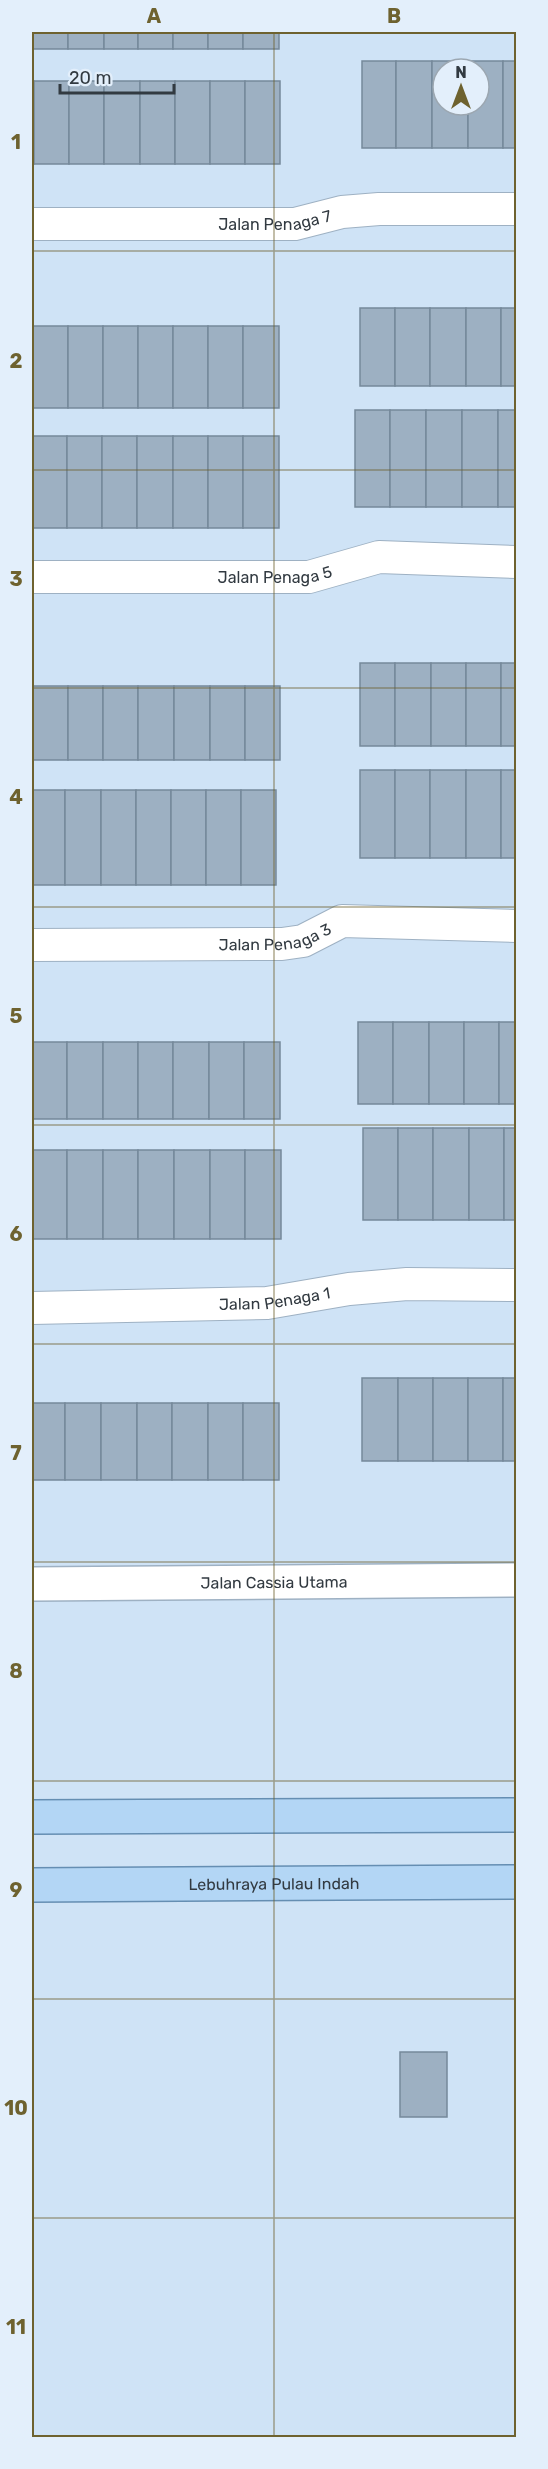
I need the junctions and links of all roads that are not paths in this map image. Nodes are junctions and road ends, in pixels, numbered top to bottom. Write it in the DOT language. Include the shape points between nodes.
graph roads {
  1 [pos="516,209"];
  2 [pos="32,224"];
  3 [pos="516,561"];
  4 [pos="32,577"];
  5 [pos="516,926"];
  6 [pos="32,945"];
  7 [pos="516,1286"];
  8 [pos="32,1308"];
  9 [pos="516,1580"];
  10 [pos="32,1584"];
  11 [pos="516,1815"];
  12 [pos="32,1817"];
  13 [pos="516,1882"];
  14 [pos="32,1885"];
  1 -- 2 [label="street, Jalan Penaga 7" via="379,209 342,212 296,224"];
  3 -- 4 [label="street, Jalan Penaga 5" via="379,557 309,577"];
  5 -- 6 [label="street, Jalan Penaga 3" via="342,921 303,941 282,944"];
  7 -- 8 [label="street, Jalan Penaga 1" via="407,1284 267,1303"];
  9 -- 10 [label="street, Jalan Cassia Utama"];
  11 -- 12 [label="main road"];
  13 -- 14 [label="main road, Lebuhraya Pulau Indah"];
}
